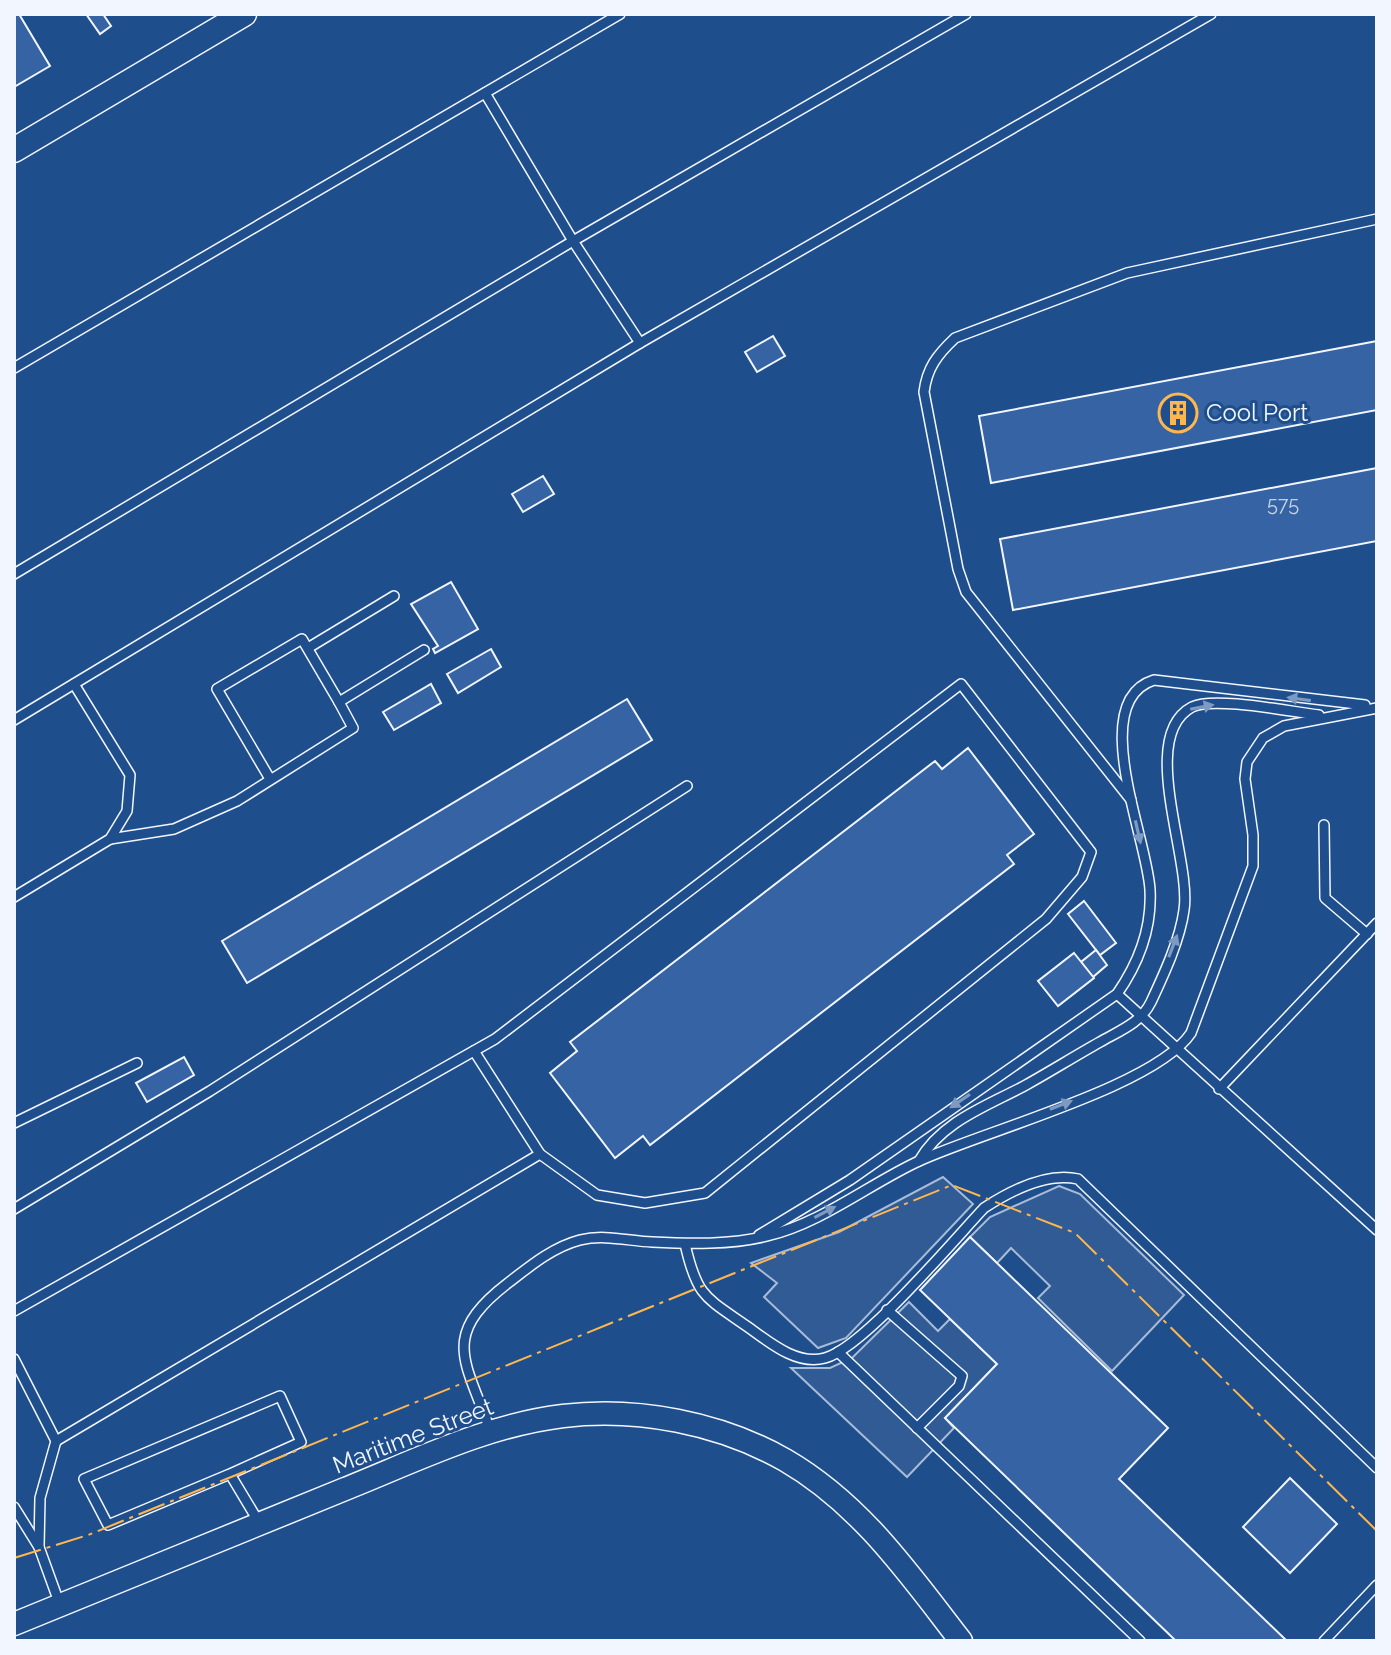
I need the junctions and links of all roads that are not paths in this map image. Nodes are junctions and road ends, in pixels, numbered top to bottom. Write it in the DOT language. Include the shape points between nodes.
graph roads {
  1 [pos="244,14"];
  2 [pos="620,14"];
  3 [pos="966,14"];
  4 [pos="1211,14"];
  5 [pos="485,93"];
  6 [pos="14,150"];
  7 [pos="1377,219"];
  8 [pos="573,241"];
  9 [pos="640,343"];
  10 [pos="14,368"];
  11 [pos="14,574"];
  12 [pos="394,596"];
  13 [pos="308,648"];
  14 [pos="424,650"];
  15 [pos="74,684"];
  16 [pos="339,702"];
  17 [pos="1377,706"];
  18 [pos="1328,717"];
  19 [pos="14,720"];
  20 [pos="270,779"];
  21 [pos="687,786"];
  22 [pos="1131,800"];
  23 [pos="1324,825"];
  24 [pos="110,839"];
  25 [pos="31,886"];
  26 [pos="14,888"];
  27 [pos="14,897"];
  28 [pos="1377,923"];
  29 [pos="1367,934"];
  30 [pos="1117,994"];
  31 [pos="1142,1017"];
  32 [pos="474,1051"];
  33 [pos="1178,1051"];
  34 [pos="137,1063"];
  35 [pos="1219,1089"];
  36 [pos="14,1123"];
  37 [pos="540,1154"];
  38 [pos="919,1161"];
  39 [pos="14,1209"];
  40 [pos="1377,1230"];
  41 [pos="752,1239"];
  42 [pos="685,1244"];
  43 [pos="887,1310"];
  44 [pos="14,1311"];
  45 [pos="838,1352"];
  46 [pos="14,1359"];
  47 [pos="917,1428"];
  48 [pos="491,1432"];
  49 [pos="56,1441"];
  50 [pos="1377,1468"];
  51 [pos="230,1474"];
  52 [pos="14,1507"];
  53 [pos="260,1524"];
  54 [pos="39,1547"];
  55 [pos="1377,1585"];
  56 [pos="60,1605"];
  57 [pos="14,1624"];
  58 [pos="961,1641"];
  59 [pos="1140,1641"];
  60 [pos="1324,1641"];
  1 -- 6 [label="main road"];
  2 -- 5 [label="lane"];
  3 -- 8 [label="lane"];
  4 -- 9 [label="lane"];
  5 -- 8 [label="lane"];
  5 -- 10 [label="lane"];
  7 -- 22 [label="lane" via="1127,273 955,338 926,375 924,392 966,592"];
  8 -- 9 [label="lane"];
  8 -- 11 [label="lane"];
  9 -- 15 [label="lane"];
  12 -- 13 [label="lane"];
  13 -- 16 [label="lane"];
  13 -- 20 [label="lane" via="302,639 217,689"];
  14 -- 16 [label="lane"];
  15 -- 19 [label="lane"];
  15 -- 24 [label="lane" via="130,775 127,811"];
  16 -- 20 [label="lane" via="353,728"];
  17 -- 18 [label="lane"];
  17 -- 22 [label="lane, one-way" via="1145,683 1129,697 1122,719"];
  31 -- 18 [label="lane, one-way" via="1185,909 1182,856 1167,774 1168,740 1175,725 1199,705 1232,704"];
  18 -- 33 [label="lane" via="1284,726 1253,748 1245,779 1253,866 1191,1033"];
  20 -- 24 [label="lane" via="237,801 174,829"];
  21 -- 39 [label="lane"];
  22 -- 30 [label="lane, one-way" via="1150,887 1150,912 1141,947"];
  23 -- 29 [label="lane" via="1325,898"];
  24 -- 25 [label="lane"];
  25 -- 26 [label="lane"];
  25 -- 27 [label="lane"];
  28 -- 29 [label="lane"];
  29 -- 35 [label="lane"];
  30 -- 31 [label="lane"];
  30 -- 41 [label="lane, one-way" via="850,1180"];
  31 -- 33 [label="lane"];
  31 -- 38 [label="lane" via="962,1118 929,1143"];
  32 -- 37 [label="lane"];
  32 -- 37 [label="lane" via="961,684 1091,852 1082,877 1046,919 705,1193 645,1203 597,1195"];
  32 -- 44 [label="lane"];
  33 -- 35 [label="lane"];
  38 -- 33 [label="lane, one-way" via="1137,1075"];
  34 -- 36 [label="lane"];
  35 -- 40 [label="lane"];
  37 -- 49 [label="lane"];
  41 -- 38 [label="lane, one-way" via="804,1222"];
  41 -- 42 [label="lane"];
  42 -- 45 [label="lane" via="693,1279 704,1295 777,1348 801,1358 824,1359"];
  42 -- 48 [label="lane" via="580,1240 537,1260 488,1298 468,1324 462,1352"];
  43 -- 45 [label="lane"];
  43 -- 47 [label="lane" via="962,1376 959,1386"];
  43 -- 50 [label="lane" via="984,1208 1005,1194 1058,1176 1078,1179"];
  45 -- 47 [label="lane"];
  46 -- 49 [label="lane"];
  47 -- 59 [label="lane"];
  48 -- 53 [label="street, Maritime Street"];
  48 -- 58 [label="street, Maritime Street" via="563,1416 646,1416 693,1424 784,1459 856,1513"];
  49 -- 54 [label="lane" via="40,1498"];
  51 -- 51 [label="lane" via="108,1525 84,1479 280,1396 301,1442"];
  51 -- 53 [label="lane"];
  52 -- 54 [label="lane"];
  53 -- 56 [label="street, Maritime Street"];
  54 -- 56 [label="lane"];
  55 -- 60 [label="lane"];
  56 -- 57 [label="street, Maritime Street"];
}
